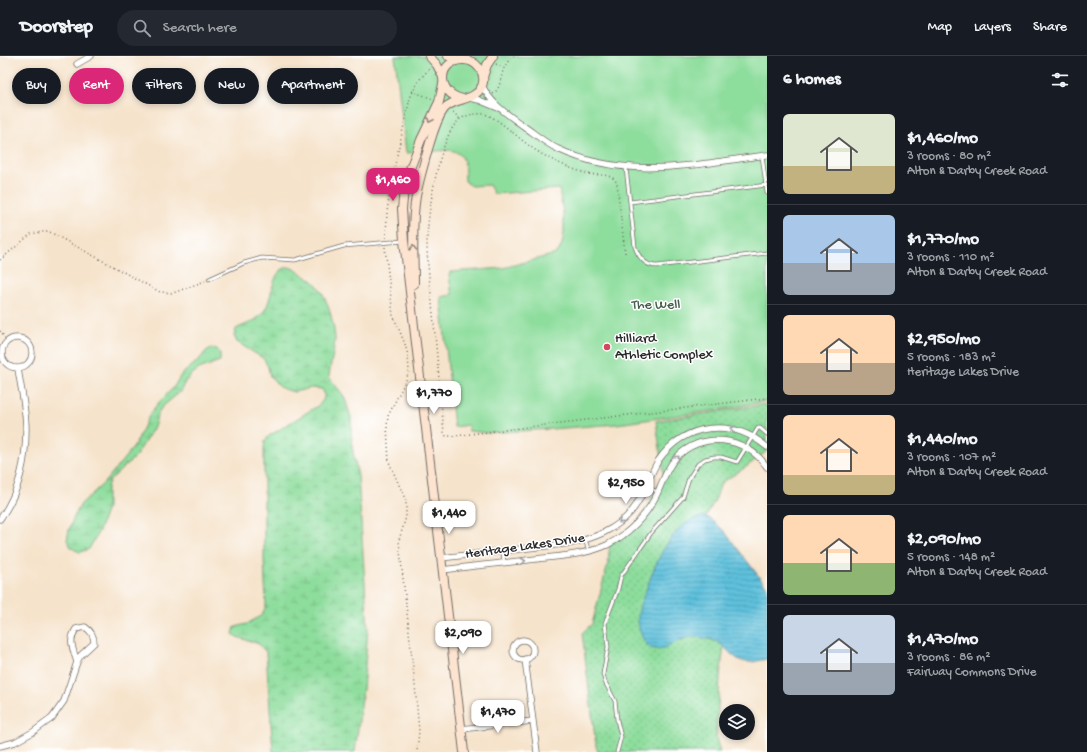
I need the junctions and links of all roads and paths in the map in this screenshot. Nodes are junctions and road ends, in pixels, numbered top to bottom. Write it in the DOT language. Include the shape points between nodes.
graph roads {
  1 [pos="92,56"];
  2 [pos="429,56"];
  3 [pos="448,56"];
  4 [pos="479,56"];
  5 [pos="514,56"];
  6 [pos="463,60"];
  7 [pos="494,60"];
  8 [pos="77,64"];
  9 [pos="434,64"];
  10 [pos="503,68"];
  11 [pos="443,80"];
  12 [pos="483,81"];
  13 [pos="412,91"];
  14 [pos="492,94"];
  15 [pos="466,99"];
  16 [pos="436,100"];
  17 [pos="451,110"];
  18 [pos="483,110"];
  19 [pos="502,110"];
  20 [pos="482,114"];
  21 [pos="460,120"];
  22 [pos="765,155"];
  23 [pos="626,168"];
  24 [pos="766,185"];
  25 [pos="767,193"];
  26 [pos="630,202"];
  27 [pos="404,241"];
  28 [pos="384,242"];
  29 [pos="625,253"];
  30 [pos="767,253"];
  31 [pos="0,260"];
  32 [pos="209,279"];
  33 [pos="414,329"];
  34 [pos="0,331"];
  35 [pos="8,341"];
  36 [pos="18,369"];
  37 [pos="767,398"];
  38 [pos="767,434"];
  39 [pos="752,437"];
  40 [pos="767,447"];
  41 [pos="746,448"];
  42 [pos="767,467"];
  43 [pos="647,487"];
  44 [pos="658,492"];
  45 [pos="0,519"];
  46 [pos="584,540"];
  47 [pos="503,550"];
  48 [pos="589,551"];
  49 [pos="441,558"];
  50 [pos="504,563"];
  51 [pos="442,570"];
  52 [pos="525,659"];
  53 [pos="77,662"];
  54 [pos="533,721"];
  55 [pos="462,729"];
  56 [pos="0,746"];
  57 [pos="417,752"];
  58 [pos="464,752"];
  59 [pos="537,752"];
  60 [pos="617,752"];
  1 -- 8 [label="street"];
  2 -- 11 [label="main road" via="437,65"];
  3 -- 6 [label="main road"];
  4 -- 6 [label="main road"];
  5 -- 10 [label="path"];
  6 -- 11 [label="main road" via="448,65"];
  6 -- 12 [label="main road" via="478,66"];
  7 -- 10 [label="path"];
  7 -- 12 [label="main road" via="487,65"];
  9 -- 13 [label="path" via="418,80"];
  10 -- 14 [label="path" via="497,91"];
  11 -- 15 [label="main road" via="450,95"];
  11 -- 27 [label="main road, one-way" via="439,102 421,140 404,189"];
  12 -- 15 [label="main road" via="475,95"];
  12 -- 19 [label="street" via="490,97"];
  13 -- 16 [label="path"];
  13 -- 28 [label="path" via="391,182"];
  15 -- 19 [label="street" via="479,100"];
  33 -- 15 [label="main road, one-way" via="413,229 416,196 431,138 444,109"];
  17 -- 21 [label="path"];
  18 -- 20 [label="path"];
  19 -- 23 [label="street" via="557,149 586,160"];
  20 -- 21 [label="path"];
  20 -- 29 [label="path" via="489,115 520,140 552,159 584,172 614,178 617,184"];
  21 -- 37 [label="path" via="446,141 439,164 431,199 427,242 446,436"];
  22 -- 23 [label="street" via="671,167"];
  22 -- 24 [label="lane"];
  23 -- 26 [label="lane"];
  24 -- 25 [label="lane"];
  24 -- 26 [label="lane"];
  26 -- 30 [label="lane" via="635,247 642,260 651,266"];
  27 -- 28 [label="lane"];
  27 -- 33 [label="main road"];
  28 -- 32 [label="lane" via="344,246 295,260 262,258"];
  28 -- 57 [label="path" via="393,315 408,355 409,371 388,416 387,446 389,462 406,501 400,551 419,731"];
  31 -- 32 [label="path" via="31,234 48,231 160,292 173,293"];
  33 -- 49 [label="main road"];
  34 -- 35 [label="path"];
  35 -- 36 [label="street" via="2,349 2,359 9,366"];
  35 -- 36 [label="street" via="17,338 30,345 30,360"];
  36 -- 45 [label="street" via="26,428 24,463 16,491"];
  38 -- 39 [label="lane" via="759,427"];
  39 -- 40 [label="street, Heritage Lakes Drive"];
  39 -- 41 [label="lane"];
  39 -- 43 [label="street, Heritage Lakes Drive, one-way" via="738,430 719,428 690,434 666,451 657,463"];
  41 -- 42 [label="street, Heritage Lakes Drive" via="758,456"];
  44 -- 41 [label="street, Heritage Lakes Drive, one-way" via="671,464 695,445 719,440 733,442"];
  41 -- 60 [label="lane" via="737,462 714,457 698,464 689,478 683,497 651,533 621,576 605,622 608,647 603,674 615,701 621,737"];
  43 -- 44 [label="lane"];
  43 -- 46 [label="street, Heritage Lakes Drive, one-way" via="635,508 620,523 607,532"];
  44 -- 48 [label="street, Heritage Lakes Drive" via="645,514 630,529 606,545"];
  46 -- 47 [label="street, Heritage Lakes Drive"];
  46 -- 48 [label="lane"];
  47 -- 49 [label="street, Heritage Lakes Drive"];
  47 -- 50 [label="lane"];
  50 -- 48 [label="street, Heritage Lakes Drive, one-way"];
  49 -- 51 [label="main road"];
  50 -- 51 [label="street, Heritage Lakes Drive"];
  51 -- 55 [label="main road"];
  52 -- 54 [label="street"];
  53 -- 53 [label="street" via="71,641 72,635 76,630 85,627 94,637 94,643"];
  53 -- 56 [label="street" via="64,701 52,718 15,742"];
  54 -- 55 [label="street"];
  54 -- 59 [label="street"];
  55 -- 58 [label="main road"];
}
